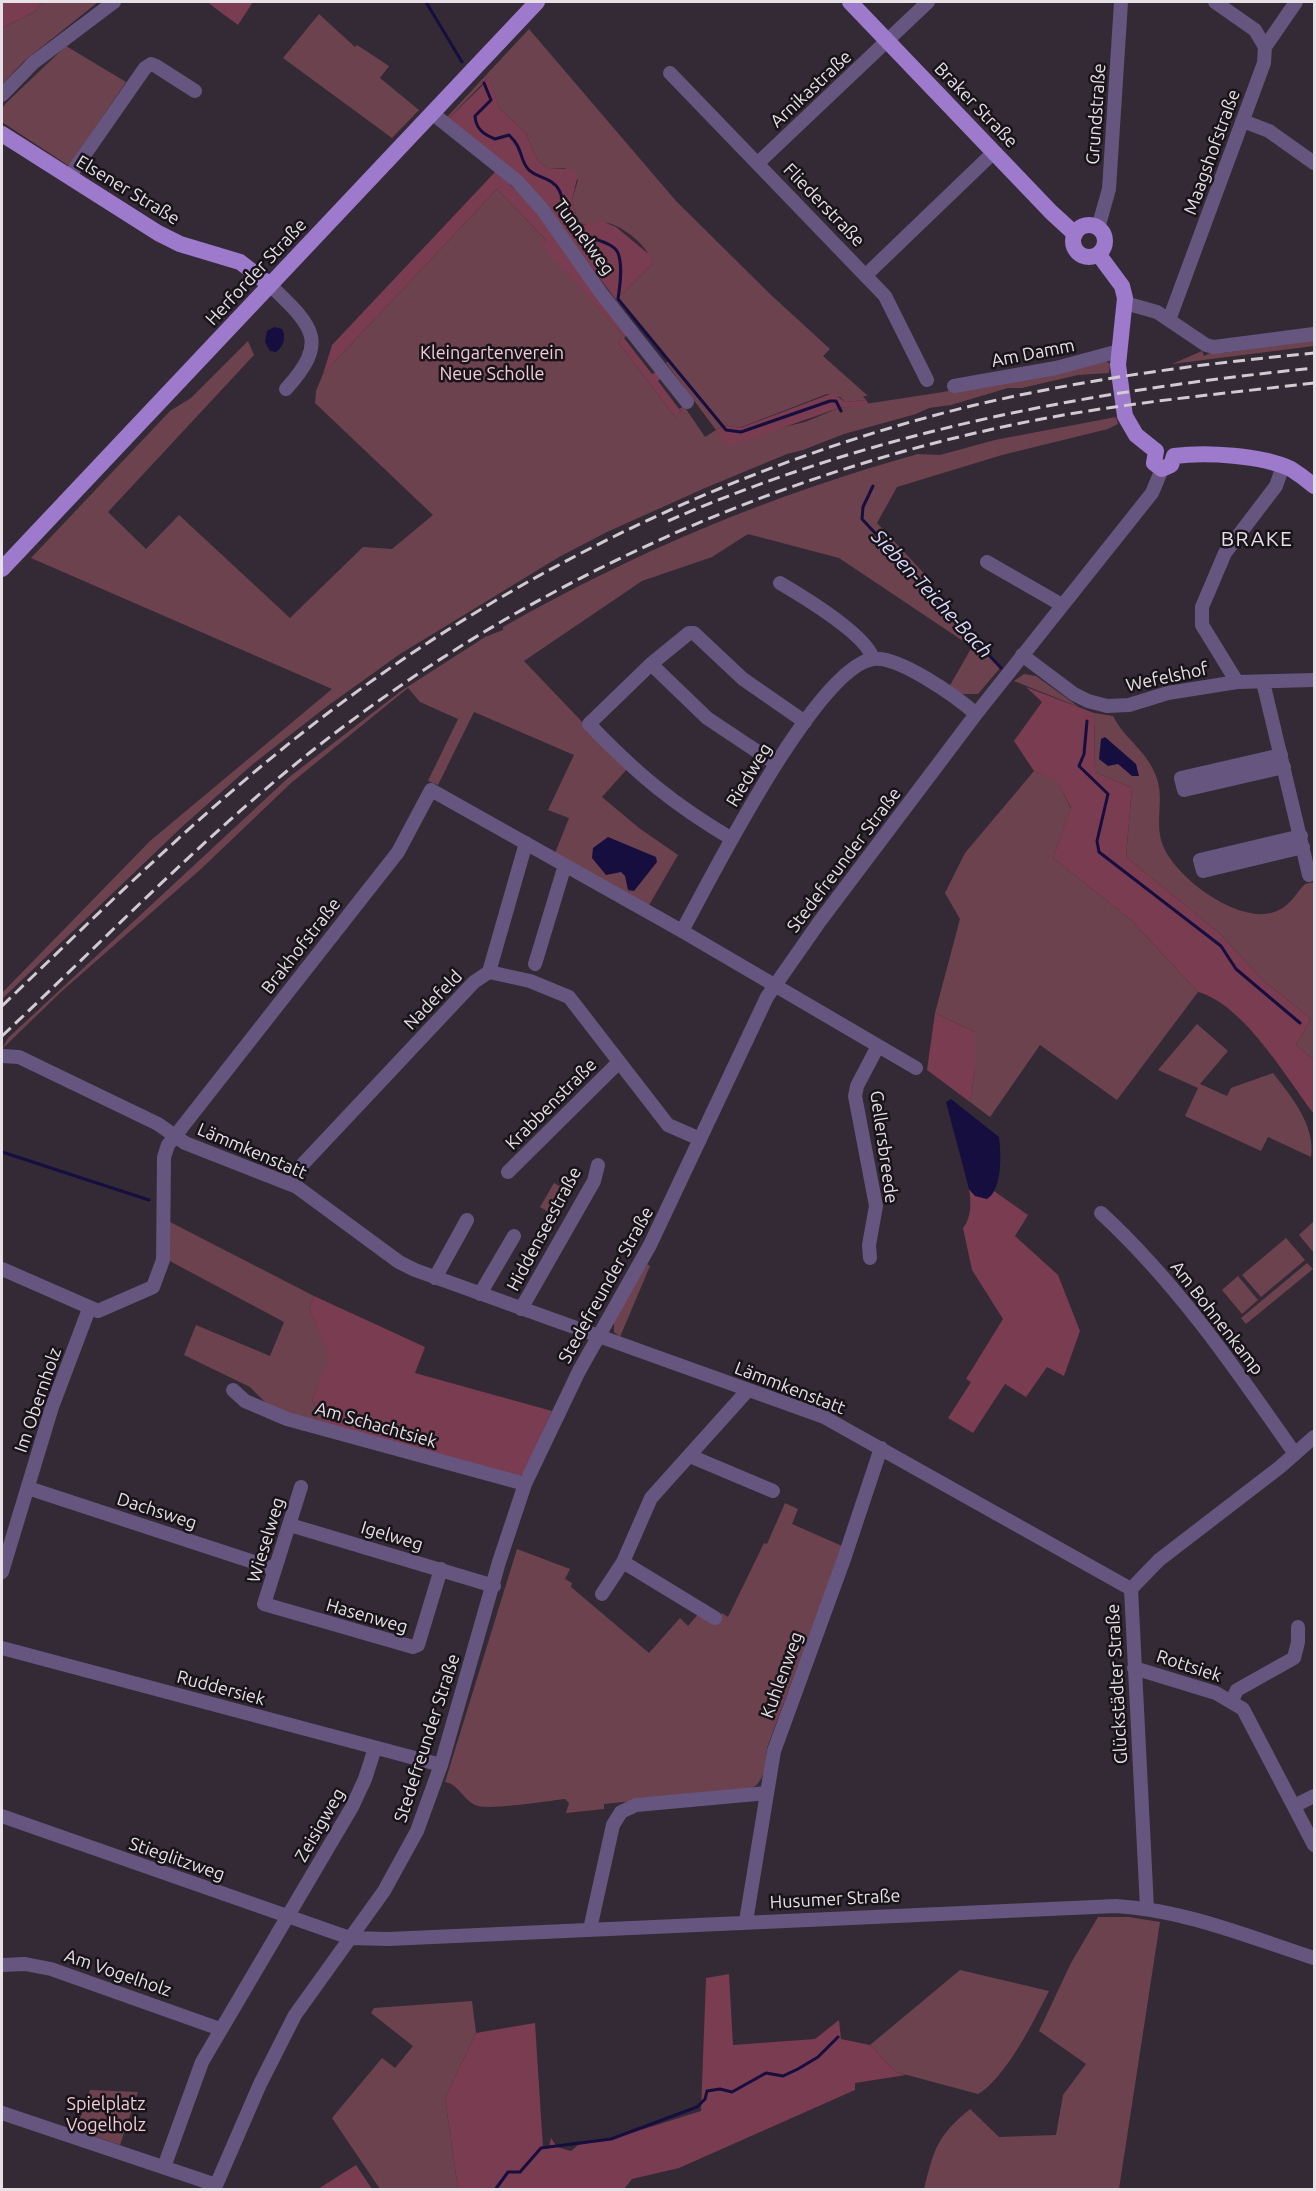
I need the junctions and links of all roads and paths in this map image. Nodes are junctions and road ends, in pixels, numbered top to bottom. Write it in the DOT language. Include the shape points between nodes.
graph roads {
  1 [pos="114,2"];
  2 [pos="537,2"];
  3 [pos="850,2"];
  4 [pos="928,2"];
  5 [pos="1121,2"];
  6 [pos="1215,2"];
  7 [pos="1296,2"];
  8 [pos="888,41"];
  9 [pos="1265,47"];
  10 [pos="670,73"];
  11 [pos="195,91"];
  12 [pos="2,95"];
  13 [pos="432,113"];
  14 [pos="1243,121"];
  15 [pos="2,134"];
  16 [pos="994,152"];
  17 [pos="758,163"];
  18 [pos="1314,163"];
  19 [pos="69,177"];
  20 [pos="1098,228"];
  21 [pos="1075,234"];
  22 [pos="1099,255"];
  23 [pos="866,275"];
  24 [pos="270,285"];
  25 [pos="1125,303"];
  26 [pos="1169,320"];
  27 [pos="1314,334"];
  28 [pos="1119,351"];
  29 [pos="927,380"];
  30 [pos="954,386"];
  31 [pos="286,389"];
  32 [pos="687,402"];
  33 [pos="1156,451"];
  34 [pos="1174,456"];
  35 [pos="1283,466"];
  36 [pos="1162,469"];
  37 [pos="1314,486"];
  38 [pos="987,562"];
  39 [pos="2,569"];
  40 [pos="780,583"];
  41 [pos="1062,605"];
  42 [pos="1022,655"];
  43 [pos="873,659"];
  44 [pos="651,664"];
  45 [pos="1314,680"];
  46 [pos="1237,682"];
  47 [pos="1263,682"];
  48 [pos="976,714"];
  49 [pos="805,722"];
  50 [pos="1282,761"];
  51 [pos="776,764"];
  52 [pos="732,840"];
  53 [pos="1302,842"];
  54 [pos="526,843"];
  55 [pos="565,865"];
  56 [pos="1310,875"];
  57 [pos="682,931"];
  58 [pos="535,964"];
  59 [pos="489,972"];
  60 [pos="773,986"];
  61 [pos="878,1046"];
  62 [pos="2,1056"];
  63 [pos="620,1062"];
  64 [pos="916,1068"];
  65 [pos="175,1136"];
  66 [pos="700,1139"];
  67 [pos="598,1165"];
  68 [pos="508,1172"];
  69 [pos="286,1182"];
  70 [pos="1101,1213"];
  71 [pos="467,1220"];
  72 [pos="514,1236"];
  73 [pos="870,1258"];
  74 [pos="2,1269"];
  75 [pos="435,1278"];
  76 [pos="480,1294"];
  77 [pos="521,1309"];
  78 [pos="93,1310"];
  79 [pos="598,1336"];
  80 [pos="233,1389"];
  81 [pos="748,1390"];
  82 [pos="1314,1437"];
  83 [pos="880,1448"];
  84 [pos="1295,1454"];
  85 [pos="690,1456"];
  86 [pos="520,1483"];
  87 [pos="301,1487"];
  88 [pos="28,1488"];
  89 [pos="773,1491"];
  90 [pos="290,1525"];
  91 [pos="623,1562"];
  92 [pos="276,1569"];
  93 [pos="441,1569"];
  94 [pos="2,1572"];
  95 [pos="489,1584"];
  96 [pos="1131,1589"];
  97 [pos="602,1594"];
  98 [pos="264,1604"];
  99 [pos="715,1618"];
  100 [pos="1298,1627"];
  101 [pos="2,1648"];
  102 [pos="1134,1668"];
  103 [pos="1232,1700"];
  104 [pos="375,1748"];
  105 [pos="436,1764"];
  106 [pos="767,1793"];
  107 [pos="1314,1796"];
  108 [pos="1294,1806"];
  109 [pos="2,1816"];
  110 [pos="1314,1845"];
  111 [pos="1147,1908"];
  112 [pos="288,1917"];
  113 [pos="746,1921"];
  114 [pos="590,1929"];
  115 [pos="345,1937"];
  116 [pos="1314,1958"];
  117 [pos="2,1965"];
  118 [pos="220,2029"];
  119 [pos="2,2113"];
  120 [pos="164,2167"];
  121 [pos="215,2187"];
  1 -- 12 [label="street" via="33,63"];
  2 -- 13 [label="main road, Herforder Straße"];
  3 -- 8 [label="main road, Braker Straße"];
  4 -- 8 [label="street, Arnikastraße"];
  5 -- 20 [label="street, Grundstraße" via="1109,189"];
  6 -- 9 [label="street" via="1255,30"];
  7 -- 9 [label="street, Maagshofstraße"];
  8 -- 16 [label="main road, Braker Straße"];
  8 -- 17 [label="street, Arnikastraße"];
  9 -- 14 [label="street, Maagshofstraße" via="1264,63"];
  10 -- 17 [label="street, Fliederstraße"];
  11 -- 19 [label="street" via="156,66 145,68"];
  13 -- 24 [label="main road, Herforder Straße"];
  13 -- 32 [label="street, Tunnelweg" via="517,181 542,208 601,292"];
  14 -- 18 [label="street" via="1269,131"];
  14 -- 26 [label="street, Maagshofstraße"];
  15 -- 19 [label="main road, Elsener Straße"];
  16 -- 21 [label="main road, Braker Straße"];
  16 -- 23 [label="street"];
  17 -- 23 [label="street, Fliederstraße"];
  19 -- 24 [label="main road, Elsener Straße" via="171,240 240,262"];
  20 -- 21 [label="main road" via="1088,225"];
  20 -- 22 [label="main road" via="1105,241"];
  21 -- 22 [label="main road" via="1076,251 1087,258"];
  22 -- 25 [label="main road" via="1122,285"];
  23 -- 29 [label="street, Fliederstraße" via="885,296"];
  24 -- 31 [label="street" via="304,321 313,344 304,368"];
  24 -- 39 [label="main road, Herforder Straße"];
  25 -- 26 [label="street" via="1146,307"];
  25 -- 28 [label="main road"];
  26 -- 27 [label="street" via="1214,347"];
  28 -- 30 [label="street, Am Damm" via="1056,368"];
  28 -- 33 [label="main road" via="1118,372 1128,423"];
  33 -- 34 [label="main road" via="1166,448"];
  33 -- 36 [label="main road" via="1154,463"];
  34 -- 35 [label="main road" via="1209,454"];
  34 -- 36 [label="main road" via="1172,465"];
  35 -- 37 [label="main road"];
  35 -- 46 [label="street" via="1276,486 1225,553 1202,607 1202,625"];
  36 -- 41 [label="street, Stedefreunder Straße" via="1152,493"];
  38 -- 41 [label="street"];
  40 -- 43 [label="street" via="814,603 868,646"];
  41 -- 42 [label="street, Stedefreunder Straße"];
  42 -- 46 [label="street, Wefelshof" via="1074,694 1107,706 1129,705 1168,693"];
  42 -- 48 [label="street, Stedefreunder Straße"];
  43 -- 48 [label="street" via="883,658 899,665 955,697"];
  43 -- 49 [label="street, Riedweg" via="850,671"];
  44 -- 49 [label="street" via="684,634 694,633 743,679"];
  44 -- 51 [label="street" via="707,718"];
  44 -- 52 [label="street" via="589,724 646,781"];
  45 -- 47 [label="street, Wefelshof"];
  46 -- 47 [label="street, Wefelshof"];
  47 -- 50 [label="street"];
  48 -- 60 [label="street, Stedefreunder Straße"];
  49 -- 51 [label="street, Riedweg"];
  50 -- 50 [label="street" via="1184,790 1182,784 1181,778"];
  50 -- 53 [label="street"];
  51 -- 52 [label="street, Riedweg"];
  52 -- 57 [label="street, Riedweg"];
  53 -- 53 [label="street" via="1203,871 1200,860"];
  53 -- 56 [label="street"];
  54 -- 55 [label="street, Brakhofstraße"];
  54 -- 59 [label="street"];
  54 -- 65 [label="street, Brakhofstraße" via="431,790 398,852"];
  55 -- 57 [label="street, Brakhofstraße"];
  55 -- 58 [label="street"];
  57 -- 60 [label="street, Brakhofstraße"];
  59 -- 63 [label="street, Nadefeld" via="530,981 569,997"];
  59 -- 69 [label="street, Nadefeld" via="474,982"];
  60 -- 61 [label="street"];
  60 -- 66 [label="street, Stedefreunder Straße"];
  61 -- 64 [label="street"];
  61 -- 73 [label="street, Gellersbreede" via="855,1091 876,1206"];
  62 -- 65 [label="street, Lämmkenstatt" via="19,1057"];
  63 -- 66 [label="street, Nadefeld" via="668,1125"];
  63 -- 68 [label="street, Krabbenstraße"];
  65 -- 69 [label="street, Lämmkenstatt"];
  65 -- 78 [label="street, Brakhofstraße" via="164,1157 161,1272 153,1287"];
  66 -- 79 [label="street, Stedefreunder Straße" via="648,1250"];
  67 -- 77 [label="street, Hiddenseestraße" via="594,1181"];
  69 -- 75 [label="street, Lämmkenstatt" via="399,1262"];
  70 -- 84 [label="street, Am Bohnenkamp" via="1164,1279 1232,1364"];
  71 -- 75 [label="street"];
  72 -- 76 [label="street"];
  74 -- 78 [label="street"];
  75 -- 76 [label="street, Lämmkenstatt"];
  76 -- 77 [label="street, Lämmkenstatt"];
  77 -- 79 [label="street, Lämmkenstatt"];
  78 -- 88 [label="street, Im Obernholz" via="52,1407"];
  79 -- 81 [label="street, Lämmkenstatt"];
  79 -- 86 [label="street, Stedefreunder Straße"];
  80 -- 86 [label="street, Am Schachtsiek" via="245,1401 286,1419"];
  81 -- 83 [label="street, Lämmkenstatt" via="824,1417"];
  81 -- 85 [label="street"];
  82 -- 84 [label="street, Glückstädter Straße"];
  83 -- 96 [label="street, Lämmkenstatt"];
  83 -- 106 [label="street, Kuhlenweg" via="776,1743"];
  84 -- 96 [label="street, Glückstädter Straße" via="1159,1560"];
  85 -- 89 [label="street"];
  85 -- 91 [label="street" via="651,1498"];
  86 -- 95 [label="street, Stedefreunder Straße"];
  87 -- 90 [label="street, Wieselweg"];
  88 -- 92 [label="street, Dachsweg"];
  88 -- 94 [label="street, Im Obernholz"];
  90 -- 92 [label="street, Wieselweg"];
  90 -- 93 [label="street, Igelweg"];
  91 -- 97 [label="street"];
  91 -- 99 [label="street"];
  92 -- 98 [label="street, Wieselweg"];
  93 -- 95 [label="street, Igelweg"];
  93 -- 98 [label="street, Hasenweg" via="418,1645 413,1647"];
  95 -- 105 [label="street, Stedefreunder Straße"];
  96 -- 102 [label="street, Glückstädter Straße"];
  100 -- 103 [label="street, Rottsiek" via="1294,1658 1237,1690"];
  101 -- 104 [label="street, Ruddersiek"];
  102 -- 103 [label="street, Rottsiek"];
  102 -- 111 [label="street, Glückstädter Straße"];
  103 -- 108 [label="street, Rottsiek" via="1247,1716"];
  104 -- 105 [label="street, Ruddersiek"];
  104 -- 112 [label="street, Zeisigweg" via="360,1792"];
  105 -- 115 [label="street, Stedefreunder Straße" via="423,1816 402,1861"];
  106 -- 113 [label="street, Kuhlenweg"];
  106 -- 114 [label="street" via="636,1805 621,1812 613,1825"];
  107 -- 108 [label="street"];
  108 -- 110 [label="street, Rottsiek"];
  109 -- 112 [label="street, Stieglitzweg"];
  111 -- 113 [label="street, Husumer Straße" via="1098,1905"];
  111 -- 116 [label="street, Husumer Straße" via="1183,1915"];
  112 -- 115 [label="street, Stieglitzweg"];
  112 -- 118 [label="street"];
  113 -- 114 [label="street, Husumer Straße"];
  114 -- 115 [label="street, Husumer Straße" via="389,1939"];
  115 -- 121 [label="street, Stedefreunder Straße" via="279,2044"];
  117 -- 118 [label="street, Am Vogelholz" via="44,1967"];
  118 -- 120 [label="street" via="192,2084"];
  119 -- 120 [label="street"];
  120 -- 121 [label="street"];
}
